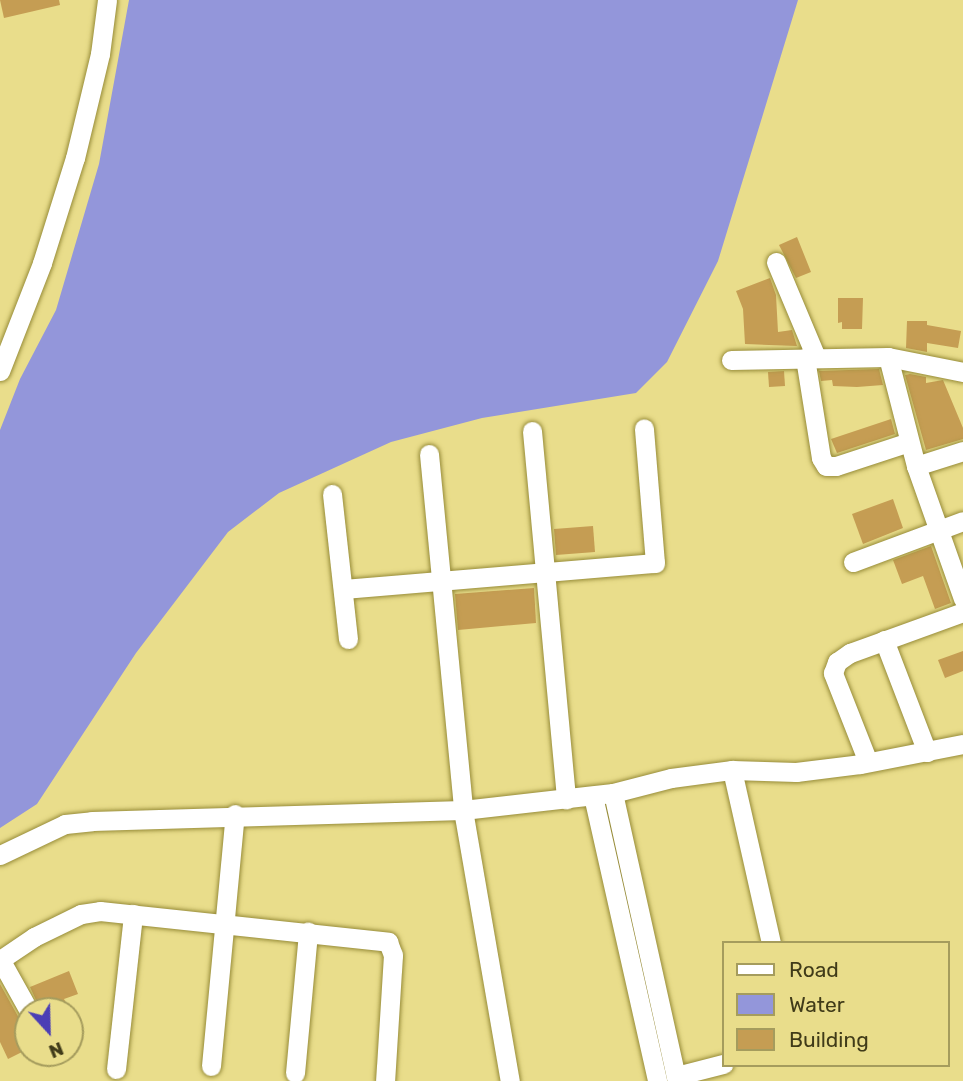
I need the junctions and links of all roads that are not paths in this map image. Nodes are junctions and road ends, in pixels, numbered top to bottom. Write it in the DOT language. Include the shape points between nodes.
graph roads {
  1 [pos="107,0"];
  2 [pos="776,262"];
  3 [pos="811,357"];
  4 [pos="888,357"];
  5 [pos="731,360"];
  6 [pos="0,371"];
  7 [pos="963,372"];
  8 [pos="644,428"];
  9 [pos="532,431"];
  10 [pos="909,442"];
  11 [pos="963,452"];
  12 [pos="429,454"];
  13 [pos="916,466"];
  14 [pos="332,494"];
  15 [pos="963,521"];
  16 [pos="939,530"];
  17 [pos="853,562"];
  18 [pos="546,570"];
  19 [pos="440,580"];
  20 [pos="344,589"];
  21 [pos="963,598"];
  22 [pos="963,612"];
  23 [pos="348,639"];
  24 [pos="884,640"];
  25 [pos="963,744"];
  26 [pos="927,752"];
  27 [pos="868,762"];
  28 [pos="732,770"];
  29 [pos="613,793"];
  30 [pos="593,796"];
  31 [pos="566,799"];
  32 [pos="463,810"];
  33 [pos="235,814"];
  34 [pos="0,855"];
  35 [pos="133,914"];
  36 [pos="224,922"];
  37 [pos="308,932"];
  38 [pos="771,941"];
  39 [pos="0,960"];
  40 [pos="21,997"];
  41 [pos="722,1064"];
  42 [pos="211,1066"];
  43 [pos="295,1073"];
  44 [pos="113,1077"];
  45 [pos="670,1079"];
  46 [pos="385,1081"];
  47 [pos="510,1081"];
  1 -- 6 [label="street" via="100,54 75,158 42,263"];
  2 -- 3 [label="street"];
  3 -- 4 [label="street"];
  3 -- 5 [label="street"];
  3 -- 10 [label="street" via="821,458 826,466"];
  4 -- 7 [label="street"];
  4 -- 10 [label="street"];
  8 -- 18 [label="street" via="655,563"];
  9 -- 18 [label="street"];
  10 -- 13 [label="street"];
  11 -- 13 [label="street"];
  12 -- 19 [label="street"];
  13 -- 16 [label="street"];
  14 -- 20 [label="street"];
  15 -- 16 [label="street"];
  16 -- 17 [label="street"];
  16 -- 21 [label="street"];
  18 -- 19 [label="street"];
  18 -- 31 [label="street"];
  19 -- 20 [label="street"];
  19 -- 32 [label="street"];
  20 -- 23 [label="street"];
  22 -- 24 [label="street"];
  24 -- 26 [label="street"];
  24 -- 27 [label="street" via="840,657 833,673"];
  25 -- 26 [label="street"];
  26 -- 27 [label="street"];
  27 -- 28 [label="street" via="796,772"];
  28 -- 29 [label="street" via="671,778"];
  28 -- 38 [label="street"];
  29 -- 30 [label="street"];
  29 -- 45 [label="street"];
  30 -- 31 [label="street"];
  30 -- 45 [label="street"];
  31 -- 32 [label="street"];
  32 -- 33 [label="street"];
  32 -- 47 [label="street"];
  33 -- 34 [label="street" via="65,824"];
  33 -- 36 [label="street"];
  35 -- 36 [label="street"];
  35 -- 39 [label="street" via="81,914"];
  35 -- 44 [label="street"];
  36 -- 37 [label="street"];
  36 -- 42 [label="street"];
  37 -- 43 [label="street"];
  37 -- 46 [label="street" via="379,940 392,947"];
  39 -- 40 [label="street"];
  41 -- 45 [label="street"];
}
